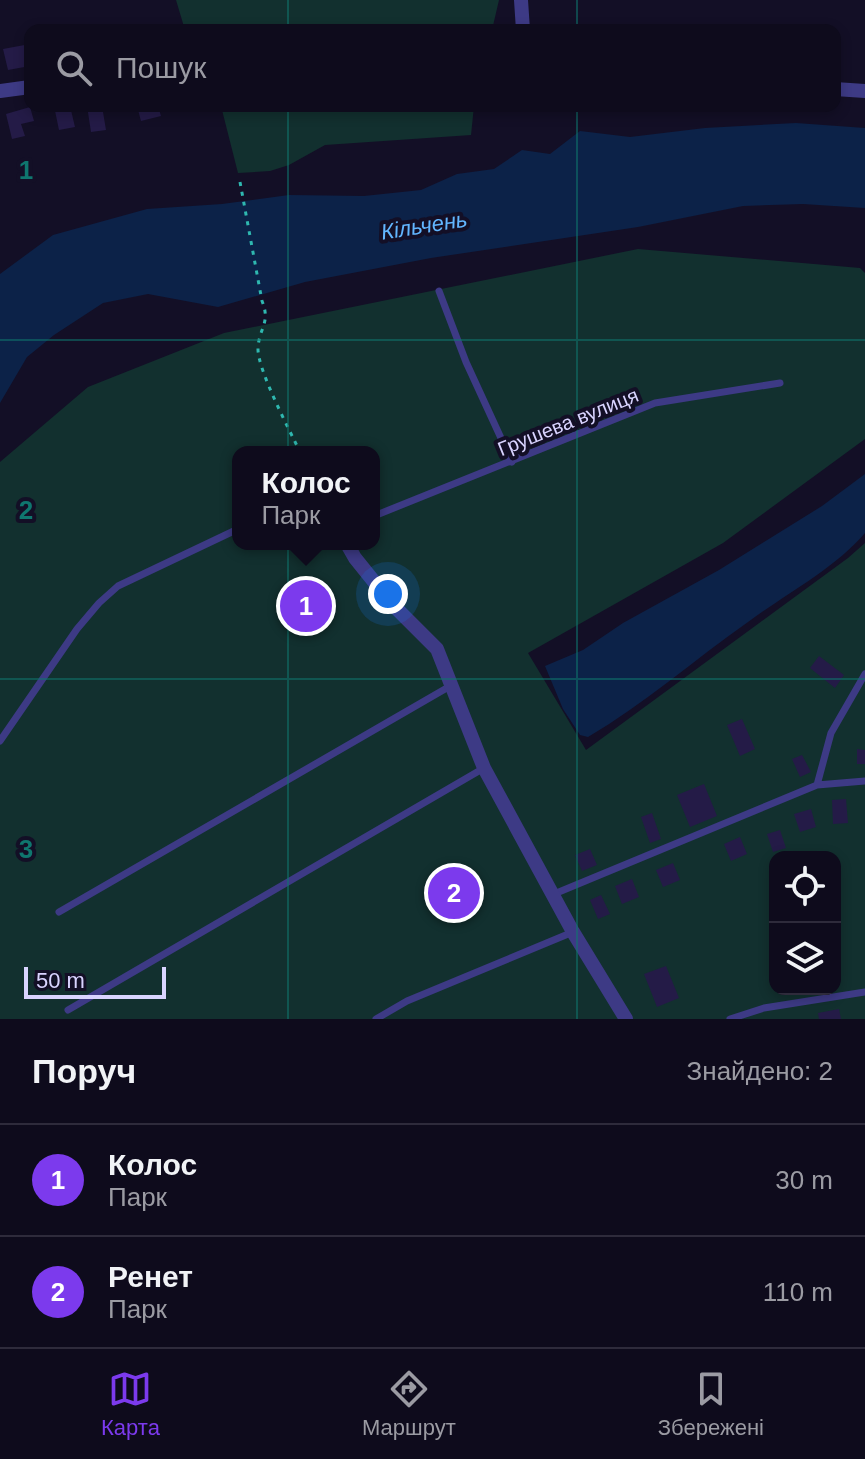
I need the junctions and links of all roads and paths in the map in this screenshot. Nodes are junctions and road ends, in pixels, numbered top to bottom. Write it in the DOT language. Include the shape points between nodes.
graph roads {
  1 [pos="521,0"];
  2 [pos="523,24"];
  3 [pos="24,88"];
  4 [pos="841,89"];
  5 [pos="0,91"];
  6 [pos="865,91"];
  7 [pos="240,182"];
  8 [pos="439,291"];
  9 [pos="780,383"];
  10 [pos="297,446"];
  11 [pos="512,462"];
  12 [pos="380,514"];
  13 [pos="232,532"];
  14 [pos="350,550"];
  15 [pos="865,674"];
  16 [pos="452,685"];
  17 [pos="0,741"];
  18 [pos="484,768"];
  19 [pos="865,781"];
  20 [pos="817,785"];
  21 [pos="554,894"];
  22 [pos="59,912"];
  23 [pos="573,932"];
  24 [pos="865,992"];
  25 [pos="68,1010"];
  26 [pos="376,1019"];
  27 [pos="626,1019"];
  28 [pos="730,1019"];
  1 -- 2 [label="street"];
  3 -- 5 [label="street"];
  4 -- 6 [label="street"];
  7 -- 10 [label="path" via="267,314 258,350"];
  8 -- 11 [label="lane"];
  9 -- 11 [label="lane, Грушева вулиця" via="655,403"];
  11 -- 12 [label="lane, Грушева вулиця"];
  13 -- 17 [label="lane" via="118,586 99,603"];
  14 -- 16 [label="street" via="392,604 437,649"];
  15 -- 20 [label="lane" via="831,733"];
  16 -- 18 [label="street"];
  16 -- 22 [label="lane"];
  18 -- 21 [label="street"];
  18 -- 25 [label="lane"];
  19 -- 20 [label="lane"];
  20 -- 21 [label="lane"];
  21 -- 23 [label="street"];
  23 -- 26 [label="lane"];
  23 -- 27 [label="street"];
  24 -- 28 [label="lane" via="764,1008"];
}
